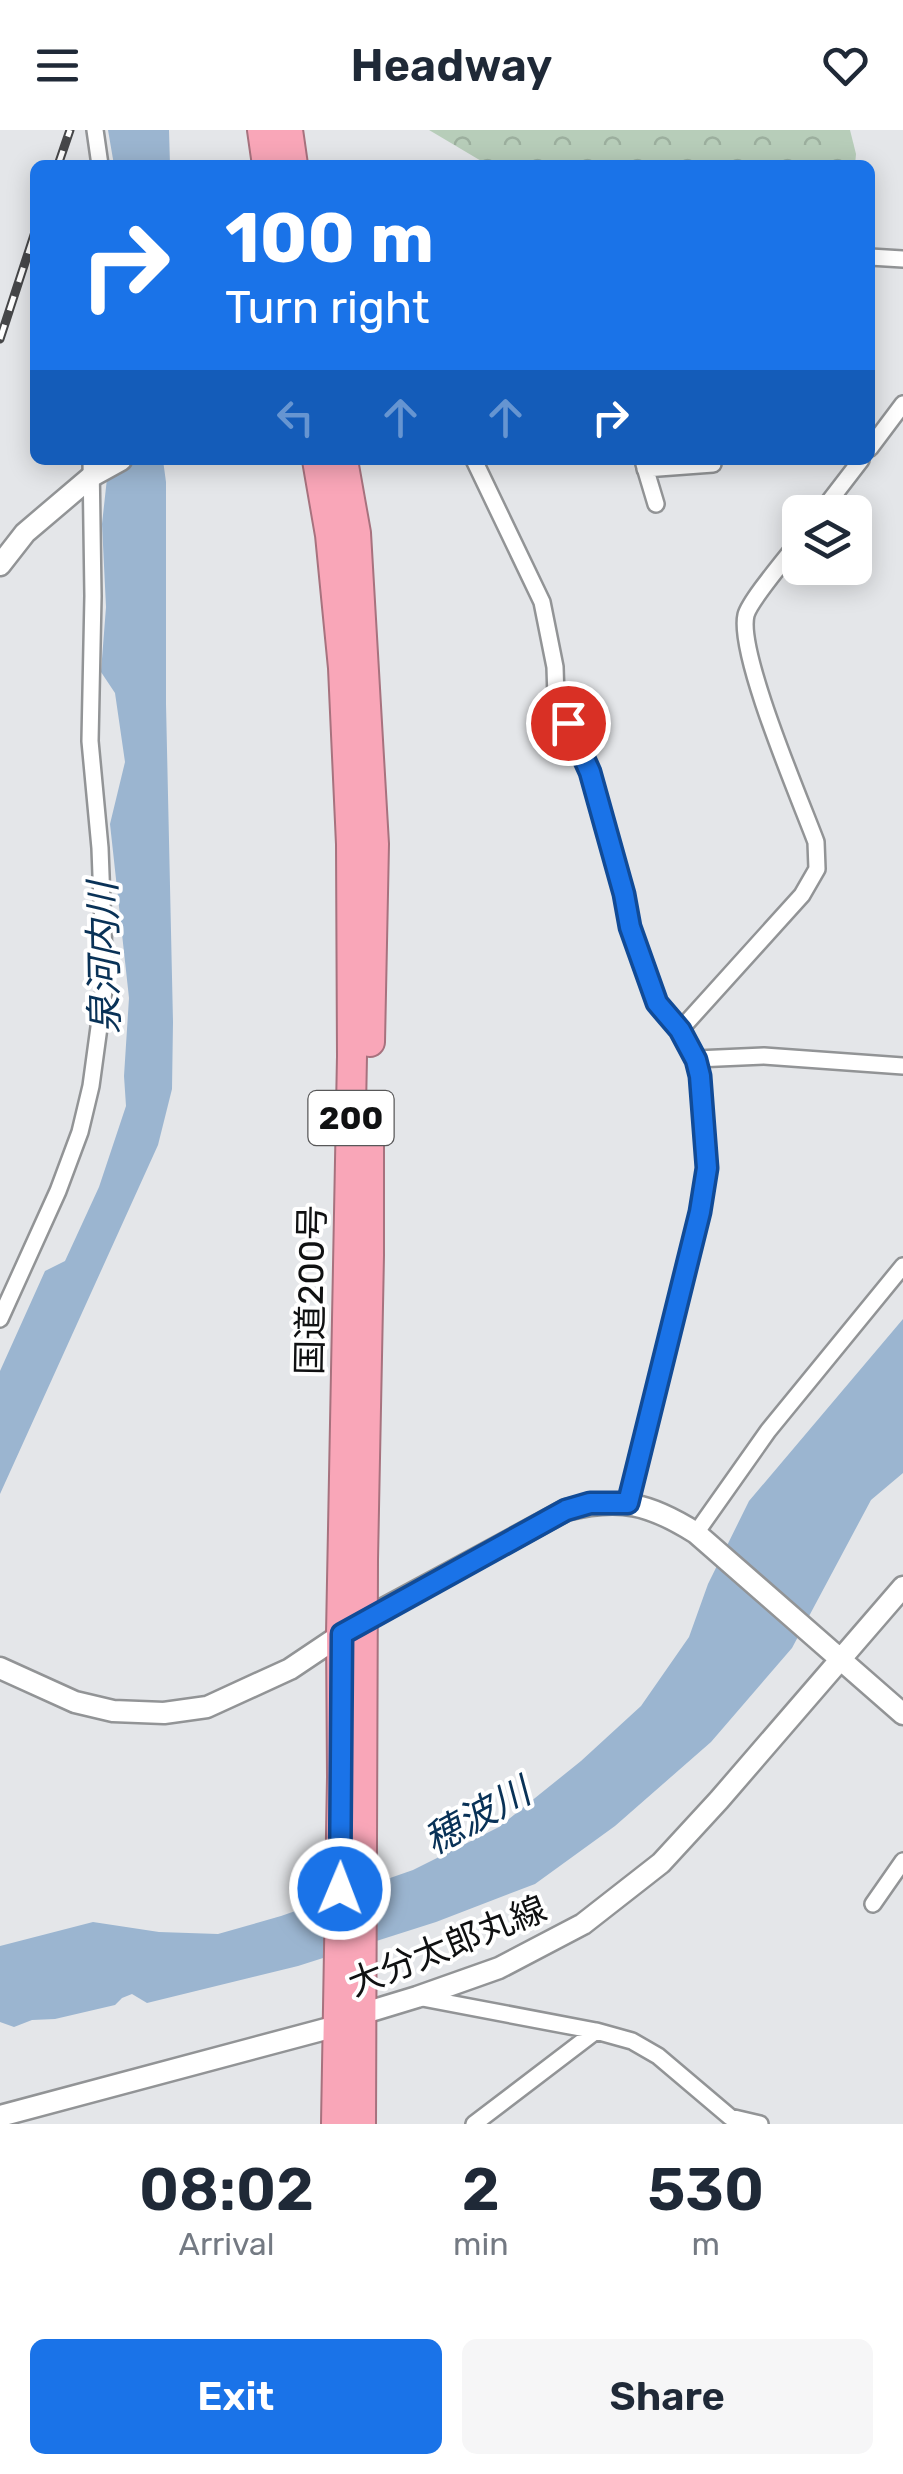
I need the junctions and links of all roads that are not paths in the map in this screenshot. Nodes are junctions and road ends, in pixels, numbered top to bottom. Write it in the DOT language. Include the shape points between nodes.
graph roads {
  1 [pos="95,130"];
  2 [pos="262,130"];
  3 [pos="288,130"];
  4 [pos="99,160"];
  5 [pos="265,160"];
  6 [pos="292,160"];
  7 [pos="875,257"];
  8 [pos="903,259"];
  9 [pos="903,404"];
  10 [pos="875,441"];
  11 [pos="317,465"];
  12 [pos="344,465"];
  13 [pos="476,465"];
  14 [pos="644,465"];
  15 [pos="857,465"];
  16 [pos="92,468"];
  17 [pos="834,495"];
  18 [pos="656,504"];
  19 [pos="782,564"];
  20 [pos="0,565"];
  21 [pos="680,1030"];
  22 [pos="696,1060"];
  23 [pos="903,1066"];
  24 [pos="903,1266"];
  25 [pos="0,1319"];
  26 [pos="628,1503"];
  27 [pos="696,1534"];
  28 [pos="903,1588"];
  29 [pos="352,1627"];
  30 [pos="836,1655"];
  31 [pos="0,1668"];
  32 [pos="903,1714"];
  33 [pos="903,1861"];
  34 [pos="873,1904"];
  35 [pos="418,1997"];
  36 [pos="349,2009"];
  37 [pos="596,2032"];
  38 [pos="0,2116"];
  39 [pos="336,2124"];
  40 [pos="361,2124"];
  41 [pos="474,2124"];
  42 [pos="760,2124"];
  1 -- 4 [label="street"];
  2 -- 5 [label="highway"];
  3 -- 6 [label="highway"];
  7 -- 8 [label="street"];
  9 -- 10 [label="street"];
  11 -- 29 [label="highway, 国道200号 / 200" via="343,668 350,844"];
  12 -- 29 [label="highway, 国道200号 / 200" via="356,532 374,844"];
  13 -- 21 [label="street" via="542,602 556,698 590,772 657,1003"];
  14 -- 18 [label="street"];
  15 -- 17 [label="street"];
  16 -- 20 [label="main road"];
  16 -- 25 [label="street" via="90,741 105,983 80,1132"];
  19 -- 21 [label="street" via="747,610 744,627 757,683 816,842 817,869 802,896"];
  21 -- 22 [label="street"];
  22 -- 23 [label="street" via="764,1056"];
  22 -- 26 [label="street" via="707,1168"];
  24 -- 27 [label="street" via="768,1431"];
  26 -- 27 [label="main road" via="666,1514"];
  26 -- 29 [label="main road" via="566,1510"];
  27 -- 30 [label="main road"];
  28 -- 30 [label="main road, 大分太郎丸線"];
  29 -- 31 [label="main road" via="290,1668 207,1707 164,1713 75,1702"];
  29 -- 36 [label="highway, 国道200号 / 200"];
  30 -- 32 [label="main road"];
  30 -- 35 [label="main road, 大分太郎丸線" via="661,1862 583,1924 499,1968"];
  33 -- 34 [label="street"];
  35 -- 36 [label="main road, 大分太郎丸線"];
  35 -- 37 [label="street"];
  36 -- 38 [label="main road, 大分太郎丸線"];
  36 -- 39 [label="highway, 国道200号 / 200"];
  36 -- 40 [label="highway, 国道200号 / 200"];
  37 -- 41 [label="street"];
  37 -- 42 [label="street" via="658,2056 730,2117"];
}
